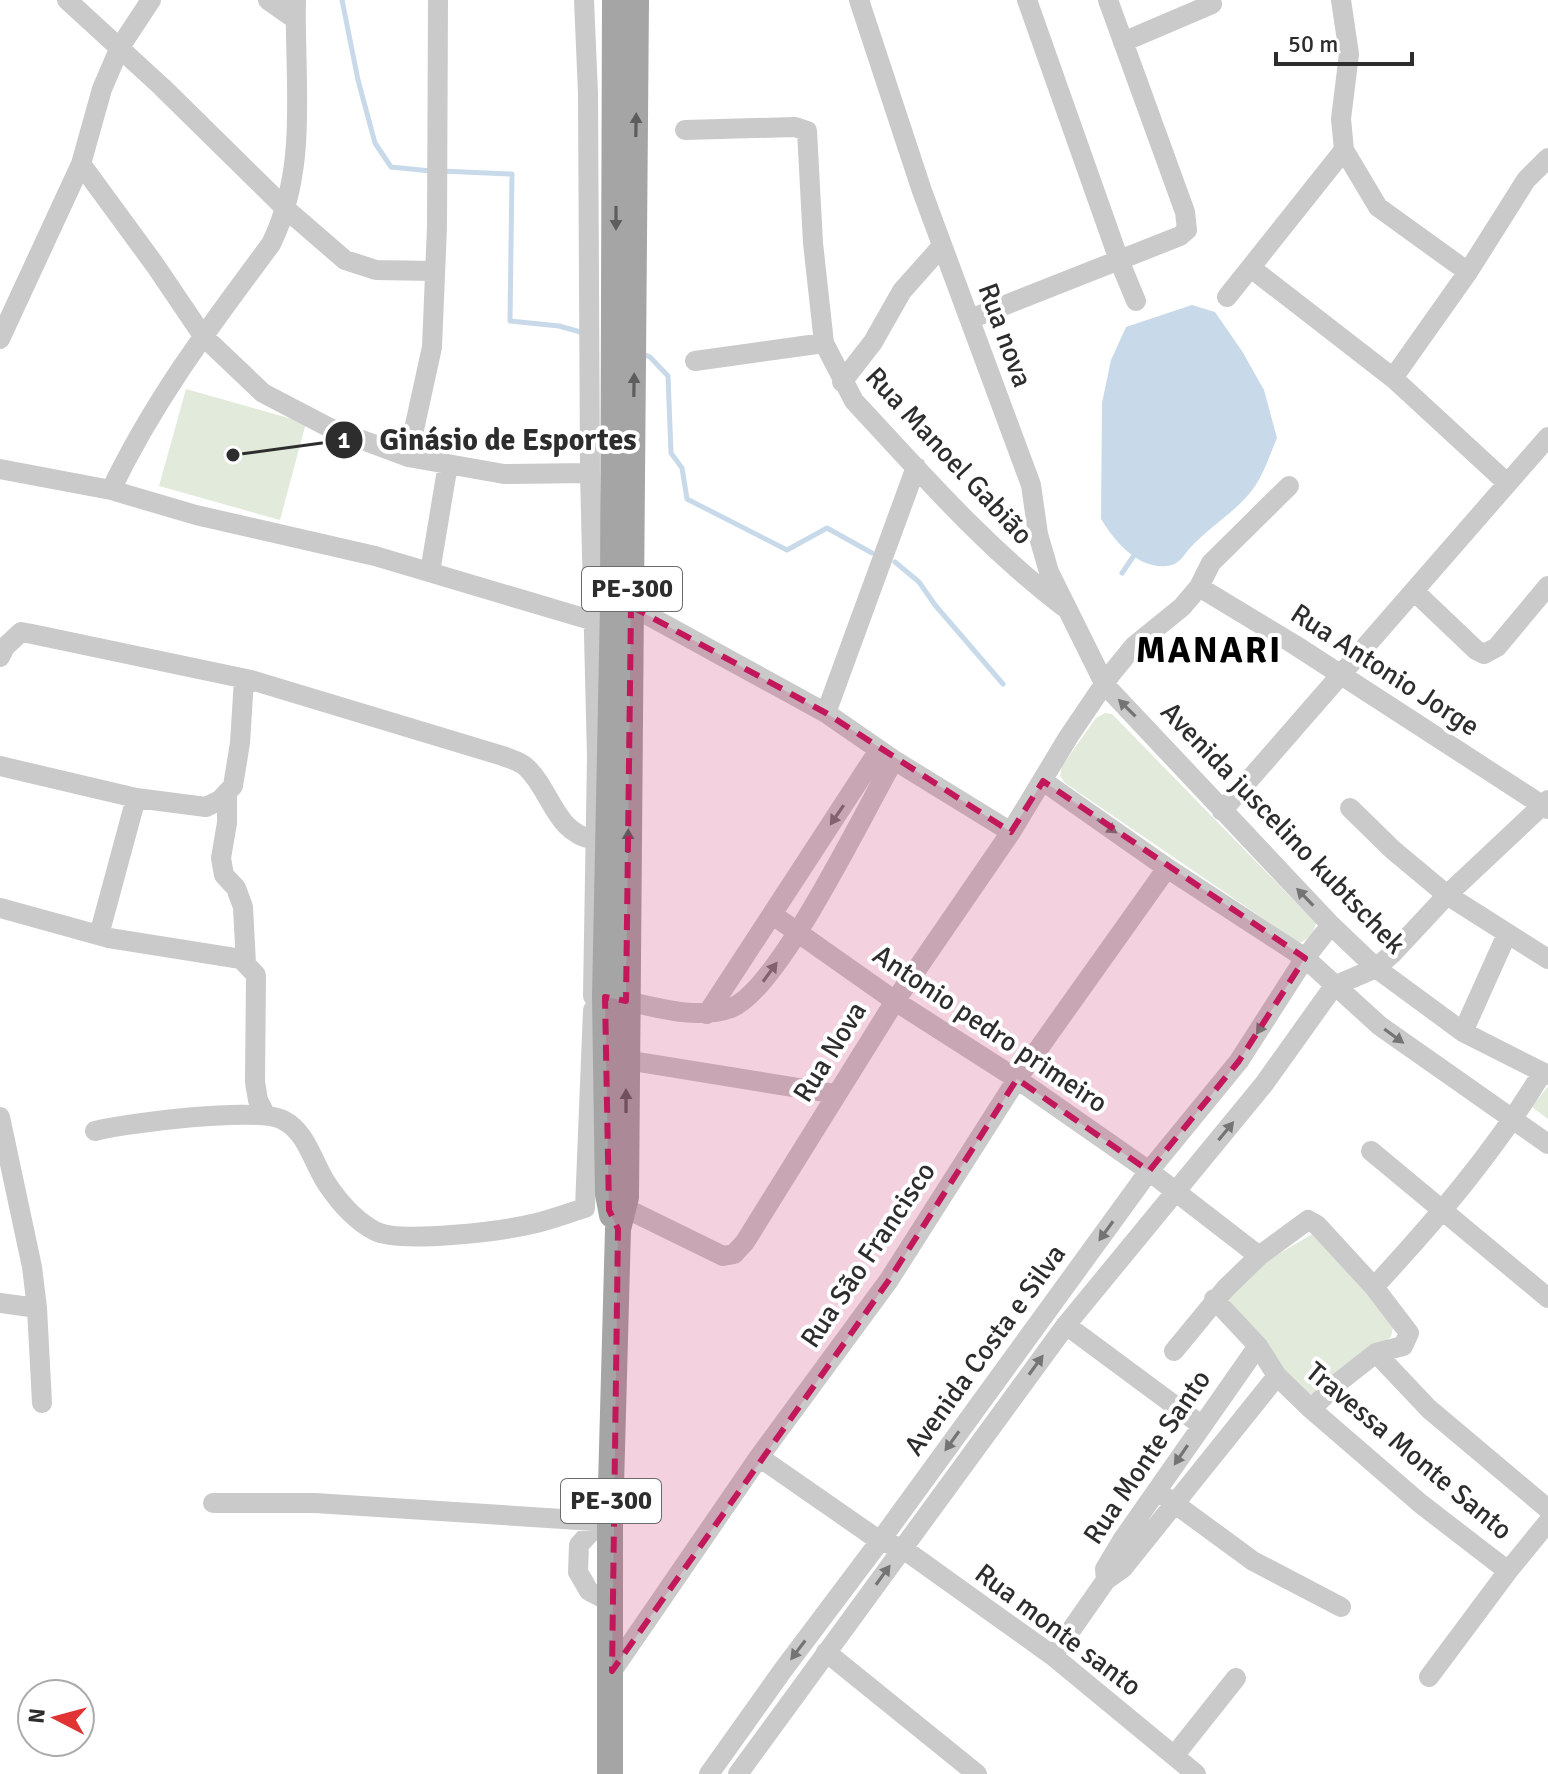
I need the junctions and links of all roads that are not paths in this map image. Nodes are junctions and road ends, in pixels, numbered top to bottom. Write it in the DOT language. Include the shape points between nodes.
graph roads {
  1 [pos="67,0"];
  2 [pos="151,0"];
  3 [pos="268,0"];
  4 [pos="438,0"];
  5 [pos="584,0"];
  6 [pos="859,0"];
  7 [pos="1027,0"];
  8 [pos="1108,0"];
  9 [pos="1341,0"];
  10 [pos="618,2"];
  11 [pos="1212,4"];
  12 [pos="296,10"];
  13 [pos="1123,42"];
  14 [pos="120,47"];
  15 [pos="685,130"];
  16 [pos="1344,150"];
  17 [pos="1548,158"];
  18 [pos="81,164"];
  19 [pos="286,209"];
  20 [pos="942,246"];
  21 [pos="1119,260"];
  22 [pos="1251,268"];
  23 [pos="434,271"];
  24 [pos="1468,272"];
  25 [pos="1227,297"];
  26 [pos="1136,301"];
  27 [pos="970,319"];
  28 [pos="203,336"];
  29 [pos="0,339"];
  30 [pos="824,343"];
  31 [pos="695,361"];
  32 [pos="1393,378"];
  33 [pos="842,382"];
  34 [pos="1548,437"];
  35 [pos="408,457"];
  36 [pos="448,464"];
  37 [pos="916,467"];
  38 [pos="0,471"];
  39 [pos="590,473"];
  40 [pos="1507,483"];
  41 [pos="1289,486"];
  42 [pos="111,490"];
  43 [pos="430,572"];
  44 [pos="1548,586"];
  45 [pos="1199,587"];
  46 [pos="1414,591"];
  47 [pos="1067,609"];
  48 [pos="612,615"];
  49 [pos="0,628"];
  50 [pos="21,632"];
  51 [pos="0,657"];
  52 [pos="1342,675"];
  53 [pos="244,679"];
  54 [pos="1105,685"];
  55 [pos="826,713"];
  56 [pos="886,755"];
  57 [pos="0,766"];
  58 [pos="1043,781"];
  59 [pos="227,792"];
  60 [pos="136,798"];
  61 [pos="1546,805"];
  62 [pos="1350,808"];
  63 [pos="1222,811"];
  64 [pos="1011,832"];
  65 [pos="595,840"];
  66 [pos="1167,868"];
  67 [pos="1447,895"];
  68 [pos="0,908"];
  69 [pos="773,915"];
  70 [pos="1331,925"];
  71 [pos="798,930"];
  72 [pos="1507,934"];
  73 [pos="99,935"];
  74 [pos="1305,958"];
  75 [pos="1548,959"];
  76 [pos="246,964"];
  77 [pos="1376,968"];
  78 [pos="1334,986"];
  79 [pos="895,1001"];
  80 [pos="608,1003"];
  81 [pos="707,1014"];
  82 [pos="1463,1032"];
  83 [pos="1239,1061"];
  84 [pos="616,1065"];
  85 [pos="1545,1074"];
  86 [pos="1017,1079"];
  87 [pos="1264,1084"];
  88 [pos="836,1094"];
  89 [pos="265,1114"];
  90 [pos="0,1117"];
  91 [pos="1515,1118"];
  92 [pos="95,1131"];
  93 [pos="1548,1144"];
  94 [pos="1371,1151"];
  95 [pos="1149,1171"];
  96 [pos="6,1173"];
  97 [pos="1176,1191"];
  98 [pos="1442,1212"];
  99 [pos="622,1219"];
  100 [pos="1259,1256"];
  101 [pos="1374,1287"];
  102 [pos="1548,1298"];
  103 [pos="1214,1299"];
  104 [pos="0,1303"];
  105 [pos="37,1308"];
  106 [pos="1066,1325"];
  107 [pos="1258,1346"];
  108 [pos="1174,1351"];
  109 [pos="1376,1353"];
  110 [pos="1277,1376"];
  111 [pos="42,1403"];
  112 [pos="1311,1409"];
  113 [pos="1201,1425"];
  114 [pos="759,1457"];
  115 [pos="1157,1491"];
  116 [pos="213,1503"];
  117 [pos="1176,1504"];
  118 [pos="1548,1509"];
  119 [pos="605,1522"];
  120 [pos="1548,1522"];
  121 [pos="880,1541"];
  122 [pos="902,1548"];
  123 [pos="1508,1571"];
  124 [pos="1106,1580"];
  125 [pos="1341,1607"];
  126 [pos="826,1652"];
  127 [pos="1053,1656"];
  128 [pos="612,1671"];
  129 [pos="1429,1677"];
  130 [pos="1236,1678"];
  131 [pos="1174,1756"];
  132 [pos="610,1774"];
  133 [pos="709,1774"];
  134 [pos="738,1774"];
  135 [pos="977,1774"];
  136 [pos="1196,1774"];
  1 -- 14 [label="street"];
  2 -- 14 [label="street"];
  3 -- 12 [label="street"];
  4 -- 23 [label="street"];
  5 -- 39 [label="street"];
  6 -- 20 [label="street, Rua nova"];
  7 -- 21 [label="street"];
  8 -- 13 [label="street"];
  9 -- 16 [label="street" via="1349,54 1341,119"];
  10 -- 48 [label="main road, PE-300 / PE-300"];
  11 -- 13 [label="street"];
  12 -- 19 [label="street" via="297,157"];
  13 -- 21 [label="street" via="1188,227"];
  14 -- 18 [label="street"];
  14 -- 19 [label="street"];
  15 -- 30 [label="street, Rua Manoel Gabião" via="802,128 809,136"];
  16 -- 22 [label="street"];
  16 -- 24 [label="street" via="1378,207"];
  17 -- 24 [label="street" via="1526,180"];
  18 -- 28 [label="street"];
  18 -- 29 [label="street"];
  19 -- 23 [label="street" via="359,266"];
  19 -- 28 [label="street" via="271,244"];
  20 -- 27 [label="street, Rua nova"];
  20 -- 33 [label="street" via="902,291"];
  21 -- 26 [label="street"];
  21 -- 27 [label="street"];
  22 -- 25 [label="street"];
  22 -- 32 [label="street"];
  23 -- 35 [label="street" via="432,347"];
  24 -- 32 [label="street"];
  27 -- 47 [label="street, Rua nova" via="1031,485 1044,555"];
  28 -- 35 [label="street" via="263,393 330,428"];
  28 -- 42 [label="street" via="136,437"];
  30 -- 31 [label="street"];
  30 -- 33 [label="street, Rua Manoel Gabião"];
  32 -- 40 [label="street"];
  33 -- 37 [label="street, Rua Manoel Gabião"];
  34 -- 40 [label="street"];
  35 -- 36 [label="street"];
  36 -- 39 [label="street" via="504,474"];
  36 -- 43 [label="street"];
  37 -- 47 [label="street, Rua Manoel Gabião" via="1004,559"];
  37 -- 55 [label="street"];
  38 -- 42 [label="street"];
  39 -- 48 [label="street"];
  40 -- 46 [label="street"];
  41 -- 45 [label="street" via="1211,563"];
  42 -- 43 [label="street"];
  43 -- 48 [label="street"];
  44 -- 46 [label="street" via="1497,647 1484,654"];
  45 -- 52 [label="street, Rua Antonio Jorge"];
  45 -- 54 [label="street" via="1134,646"];
  46 -- 52 [label="street"];
  47 -- 54 [label="street, Rua nova"];
  48 -- 55 [label="street"];
  48 -- 65 [label="street" via="597,757"];
  48 -- 80 [label="main road, PE-300 / PE-300"];
  49 -- 50 [label="street"];
  50 -- 51 [label="street"];
  50 -- 53 [label="street"];
  52 -- 61 [label="street, Rua Antonio Jorge"];
  52 -- 63 [label="street"];
  53 -- 59 [label="street" via="240,743 233,786"];
  53 -- 65 [label="street" via="524,764 565,826"];
  54 -- 58 [label="street"];
  63 -- 54 [label="street, Avenida juscelino kubtschek, one-way"];
  55 -- 56 [label="street"];
  56 -- 64 [label="street"];
  56 -- 69 [label="street, one-way"];
  56 -- 71 [label="street"];
  57 -- 60 [label="street"];
  58 -- 64 [label="street, Rua Nova"];
  58 -- 66 [label="street, one-way"];
  59 -- 60 [label="street" via="206,807"];
  59 -- 76 [label="street" via="221,858 224,875 243,907"];
  60 -- 73 [label="street"];
  61 -- 67 [label="street"];
  62 -- 67 [label="street"];
  70 -- 63 [label="street, Avenida juscelino kubtschek, one-way"];
  64 -- 79 [label="street, Rua Nova"];
  65 -- 80 [label="street"];
  66 -- 74 [label="street"];
  66 -- 86 [label="street, Rua São Francisco"];
  67 -- 72 [label="street"];
  67 -- 77 [label="street"];
  68 -- 73 [label="street"];
  69 -- 71 [label="street, Antonio pedro primeiro"];
  69 -- 81 [label="street"];
  70 -- 74 [label="street, Avenida Costa e Silva"];
  70 -- 77 [label="street, Avenida juscelino kubtschek"];
  71 -- 79 [label="street, Antonio pedro primeiro"];
  81 -- 71 [label="street, one-way" via="733,1007 757,989"];
  72 -- 75 [label="street"];
  72 -- 82 [label="street"];
  73 -- 76 [label="street" via="207,951"];
  74 -- 78 [label="street"];
  74 -- 83 [label="street, Avenida Costa e Silva, one-way"];
  76 -- 89 [label="street" via="256,975 255,1082"];
  77 -- 78 [label="street"];
  77 -- 82 [label="street, Avenida juscelino kubtschek"];
  78 -- 87 [label="street, Avenida Costa e Silva"];
  78 -- 91 [label="street, one-way" via="1380,1026"];
  79 -- 86 [label="street, Antonio pedro primeiro"];
  79 -- 88 [label="street, Rua Nova"];
  80 -- 81 [label="street"];
  80 -- 84 [label="main road, PE-300 / PE-300"];
  80 -- 89 [label="street" via="585,1208 532,1224 468,1232 405,1237 377,1232 353,1215 327,1185 297,1130"];
  82 -- 85 [label="street, Avenida juscelino kubtschek"];
  83 -- 87 [label="street"];
  83 -- 95 [label="street, Avenida Costa e Silva"];
  84 -- 88 [label="street"];
  84 -- 99 [label="main road, PE-300 / PE-300"];
  85 -- 91 [label="street"];
  86 -- 95 [label="street, Antonio pedro primeiro"];
  86 -- 114 [label="street, Rua São Francisco" via="889,1280"];
  97 -- 87 [label="street, Avenida Costa e Silva, one-way"];
  88 -- 99 [label="street, Rua Nova" via="734,1254 723,1256"];
  89 -- 92 [label="street"];
  90 -- 96 [label="street"];
  91 -- 93 [label="street"];
  91 -- 98 [label="street"];
  94 -- 98 [label="street"];
  95 -- 97 [label="street, Antonio pedro primeiro"];
  95 -- 121 [label="street, Avenida Costa e Silva, one-way"];
  96 -- 105 [label="street" via="25,1229"];
  97 -- 100 [label="street, Antonio pedro primeiro"];
  97 -- 106 [label="street, Avenida Costa e Silva"];
  98 -- 101 [label="street"];
  98 -- 102 [label="street"];
  99 -- 119 [label="main road, PE-300 / PE-300"];
  100 -- 101 [label="street" via="1308,1220"];
  100 -- 103 [label="street"];
  101 -- 109 [label="street" via="1409,1333 1403,1346"];
  103 -- 107 [label="street, Travessa Monte Santo"];
  103 -- 108 [label="street"];
  104 -- 105 [label="street"];
  105 -- 111 [label="street"];
  106 -- 113 [label="street, Rua monte santo"];
  122 -- 106 [label="street, Avenida Costa e Silva, one-way"];
  107 -- 110 [label="street, Travessa Monte Santo"];
  107 -- 113 [label="street, Rua Monte Santo"];
  109 -- 112 [label="street"];
  109 -- 118 [label="street" via="1429,1409"];
  110 -- 112 [label="street, Travessa Monte Santo"];
  110 -- 117 [label="street, Rua Monte Santo"];
  112 -- 123 [label="street, Travessa Monte Santo"];
  113 -- 115 [label="street, Rua Monte Santo, one-way"];
  114 -- 121 [label="street, Rua monte santo"];
  114 -- 128 [label="street, Rua São Francisco"];
  115 -- 117 [label="street"];
  115 -- 124 [label="street, Rua Monte Santo" via="1105,1569"];
  116 -- 119 [label="street" via="315,1503"];
  117 -- 124 [label="street, Rua Monte Santo" via="1123,1568"];
  117 -- 125 [label="street" via="1253,1561"];
  119 -- 128 [label="main road, PE-300 / PE-300"];
  120 -- 123 [label="street"];
  121 -- 122 [label="street, Rua monte santo"];
  121 -- 133 [label="street, Avenida Costa e Silva, one-way"];
  126 -- 122 [label="street, Avenida Costa e Silva, one-way"];
  122 -- 127 [label="street, Rua monte santo"];
  123 -- 129 [label="street"];
  124 -- 127 [label="street"];
  126 -- 134 [label="street, Avenida Costa e Silva"];
  126 -- 135 [label="street"];
  127 -- 131 [label="street, Rua monte santo"];
  128 -- 132 [label="main road, PE-300 / PE-300"];
  130 -- 131 [label="street"];
  131 -- 136 [label="street, Rua monte santo"];
}
